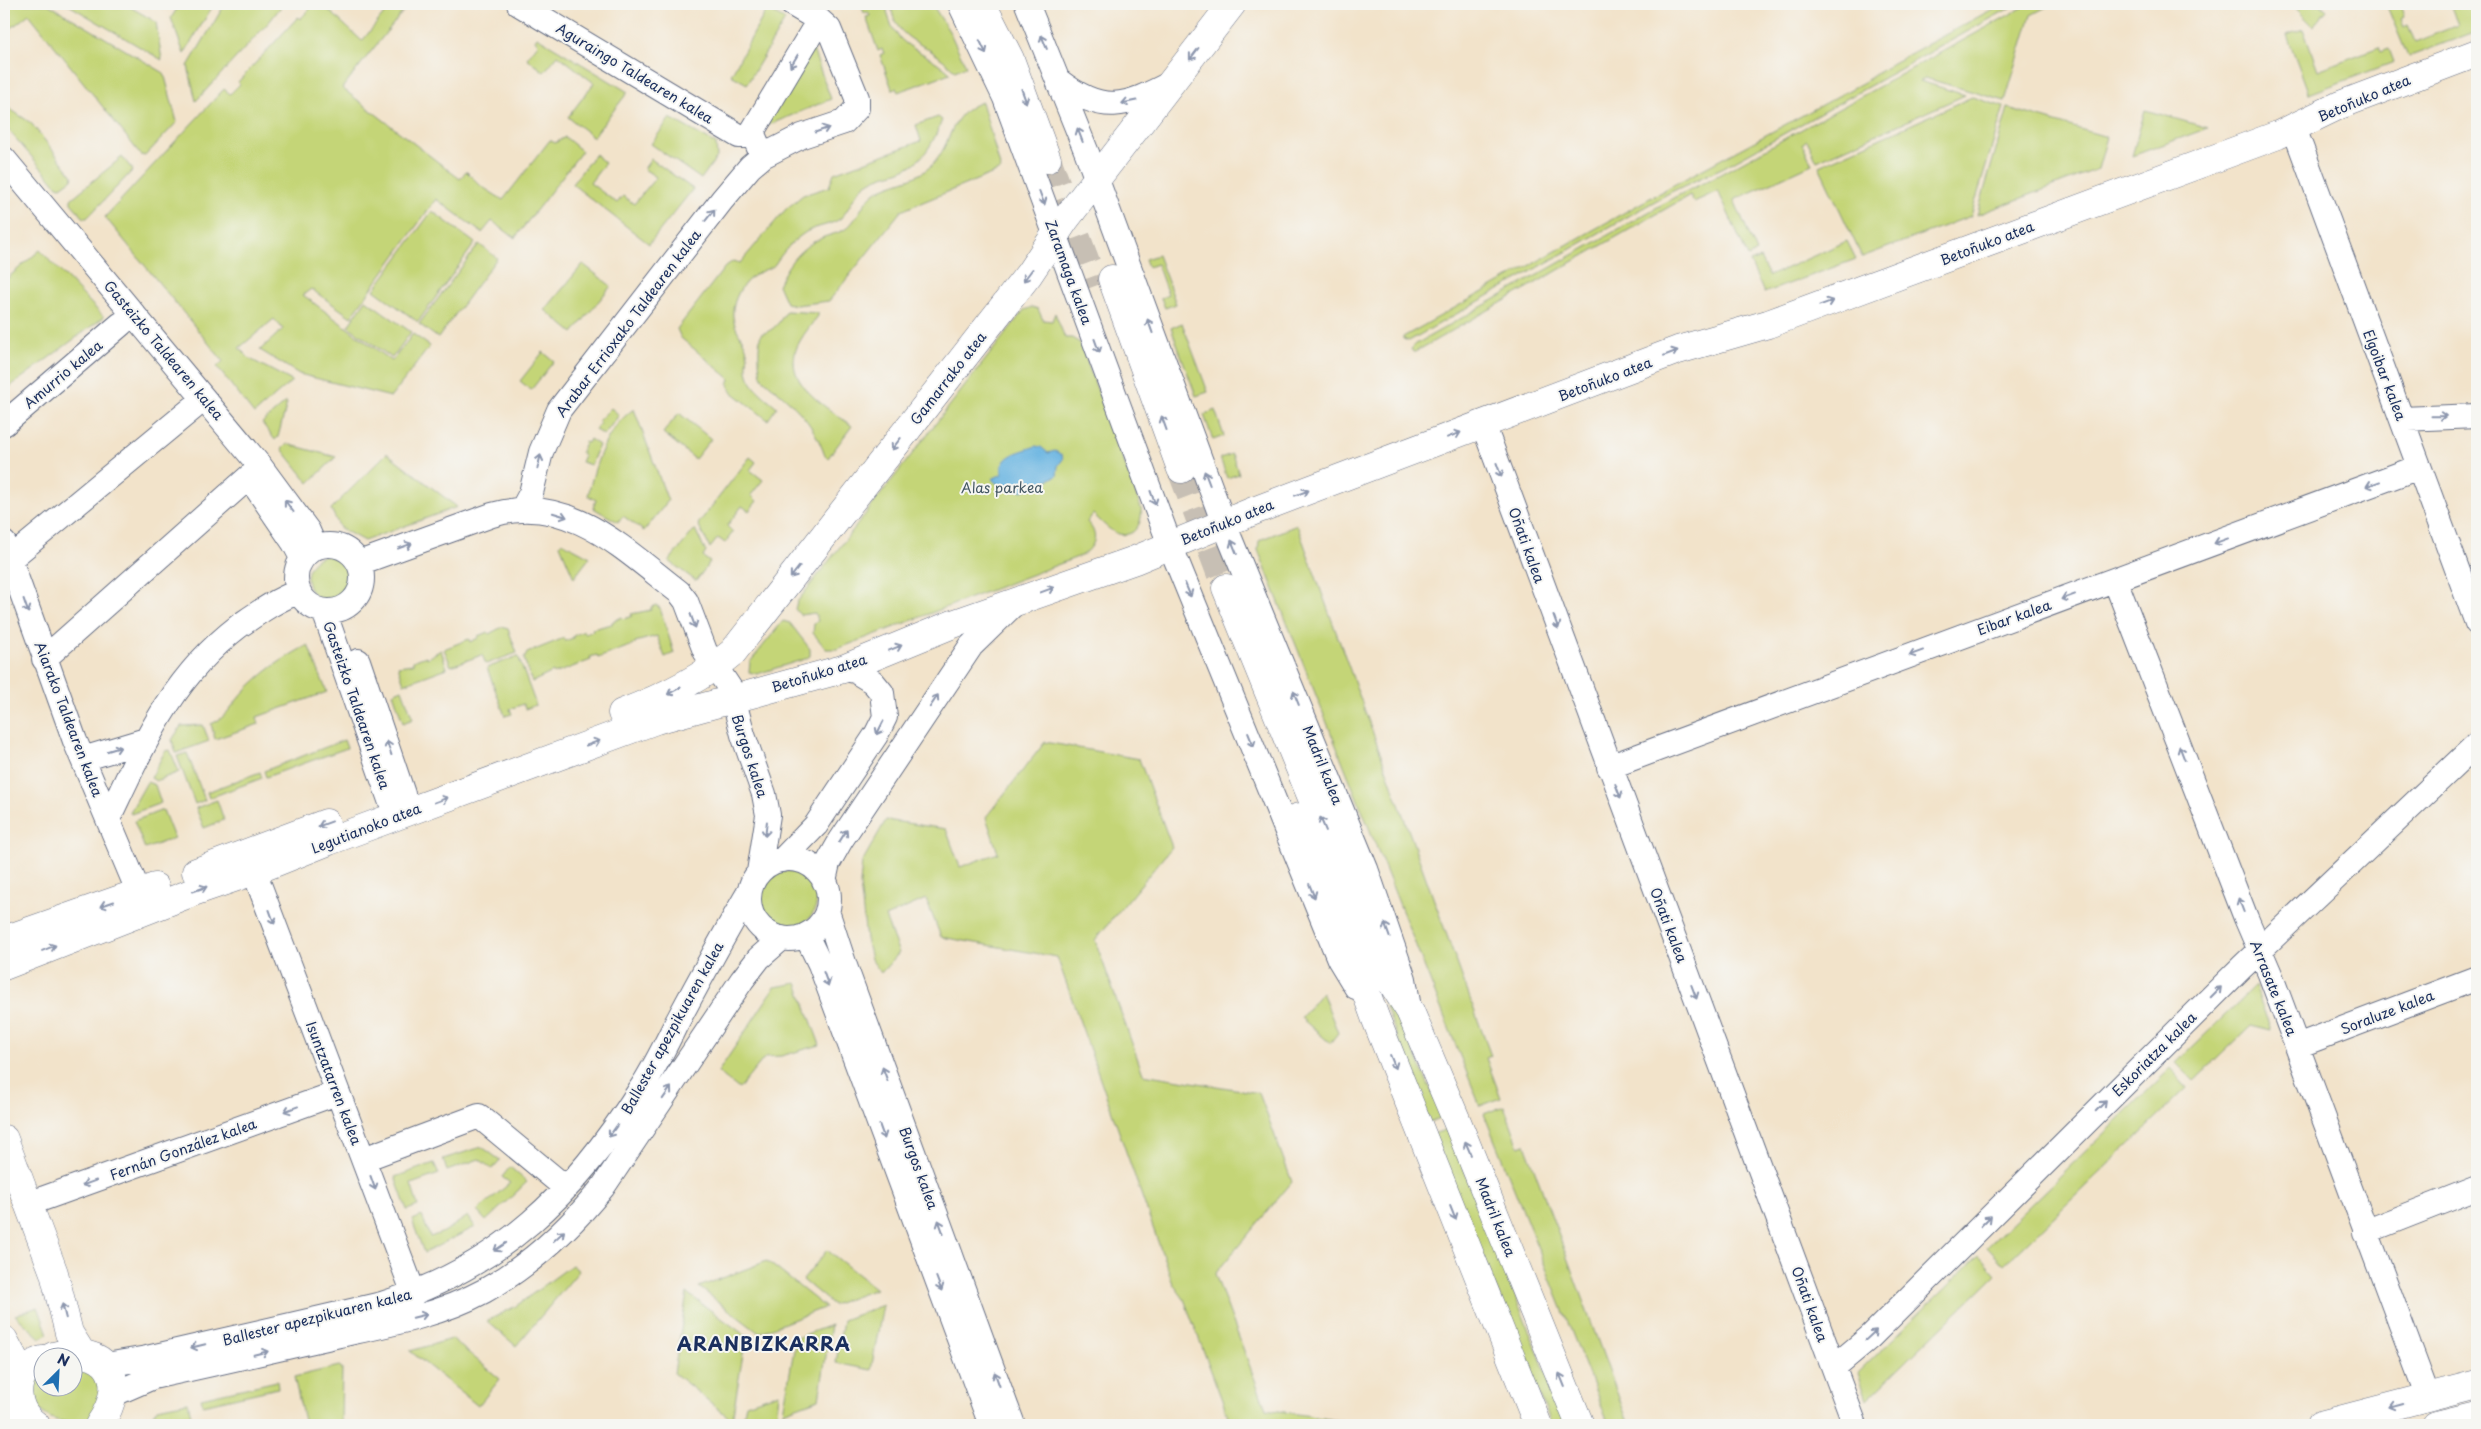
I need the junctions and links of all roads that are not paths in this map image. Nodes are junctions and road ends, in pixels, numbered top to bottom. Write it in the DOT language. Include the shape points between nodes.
graph roads {
  1 [pos="520,4"];
  2 [pos="792,4"];
  3 [pos="960,4"];
  4 [pos="982,4"];
  5 [pos="1004,4"];
  6 [pos="1027,4"];
  7 [pos="1232,4"];
  8 [pos="819,20"];
  9 [pos="2477,53"];
  10 [pos="1059,81"];
  11 [pos="1173,82"];
  12 [pos="2294,128"];
  13 [pos="758,146"];
  14 [pos="4,160"];
  15 [pos="4,181"];
  16 [pos="1096,181"];
  17 [pos="1056,234"];
  18 [pos="1104,283"];
  19 [pos="121,324"];
  20 [pos="193,408"];
  21 [pos="2477,416"];
  22 [pos="2402,419"];
  23 [pos="4,424"];
  24 [pos="1483,424"];
  25 [pos="2419,467"];
  26 [pos="1173,472"];
  27 [pos="249,477"];
  28 [pos="523,508"];
  29 [pos="1224,524"];
  30 [pos="1170,545"];
  31 [pos="7,551"];
  32 [pos="308,552"];
  33 [pos="359,564"];
  34 [pos="2115,580"];
  35 [pos="298,592"];
  36 [pos="1018,600"];
  37 [pos="333,610"];
  38 [pos="2477,623"];
  39 [pos="44,659"];
  40 [pos="716,667"];
  41 [pos="843,669"];
  42 [pos="732,698"];
  43 [pos="146,740"];
  44 [pos="2477,744"];
  45 [pos="83,759"];
  46 [pos="1609,766"];
  47 [pos="397,797"];
  48 [pos="108,819"];
  49 [pos="782,860"];
  50 [pos="254,871"];
  51 [pos="824,881"];
  52 [pos="754,882"];
  53 [pos="140,893"];
  54 [pos="827,911"];
  55 [pos="806,935"];
  56 [pos="782,938"];
  57 [pos="4,940"];
  58 [pos="2259,950"];
  59 [pos="4,966"];
  60 [pos="2477,978"];
  61 [pos="1410,1011"];
  62 [pos="1375,1017"];
  63 [pos="2297,1046"];
  64 [pos="337,1093"];
  65 [pos="4,1139"];
  66 [pos="364,1159"];
  67 [pos="566,1188"];
  68 [pos="2477,1188"];
  69 [pos="28,1204"];
  70 [pos="2365,1232"];
  71 [pos="414,1294"];
  72 [pos="4,1340"];
  73 [pos="82,1358"];
  74 [pos="94,1360"];
  75 [pos="1834,1367"];
  76 [pos="22,1376"];
  77 [pos="2477,1384"];
  78 [pos="2428,1397"];
  79 [pos="110,1414"];
  80 [pos="2477,1414"];
  81 [pos="23,1420"];
  82 [pos="991,1425"];
  83 [pos="1014,1425"];
  84 [pos="1538,1425"];
  85 [pos="1580,1425"];
  86 [pos="1855,1425"];
  87 [pos="2320,1425"];
  88 [pos="2438,1425"];
  1 -- 13 [label="street, Aguraingo Taldearen kalea"];
  2 -- 8 [label="street, Arabar Errioxako Taldearen kalea"];
  3 -- 17 [label="street, Zaramaga kalea, one-way" via="1005,98"];
  4 -- 5 [label="main road, one-way" via="1056,156 1041,87"];
  10 -- 6 [label="street, one-way"];
  7 -- 11 [label="main road, Gamarrako atea, one-way"];
  8 -- 13 [label="street, Arabar Errioxako Taldearen kalea, one-way" via="755,126"];
  13 -- 8 [label="street, Arabar Errioxako Taldearen kalea, one-way" via="844,122 857,108 857,98 833,37"];
  9 -- 12 [label="main road, Betoñuko atea" via="2340,105"];
  11 -- 10 [label="street, Gamarrako atea, one-way" via="1135,101 1107,104 1087,100"];
  16 -- 10 [label="street, one-way"];
  11 -- 16 [label="main road, Gamarrako atea"];
  12 -- 22 [label="street, Elgoibar kalea"];
  24 -- 12 [label="main road, Betoñuko atea, one-way" via="1678,350 1768,324 1871,287"];
  28 -- 13 [label="street, Arabar Errioxako Taldearen kalea, one-way" via="531,494 542,452 559,410 689,240 750,167"];
  32 -- 14 [label="street, Gasteizko Taldearen kalea, one-way" via="308,531 260,466"];
  15 -- 19 [label="street, Gasteizko Taldearen kalea"];
  16 -- 17 [label="main road, Gamarrako atea"];
  29 -- 16 [label="street, one-way"];
  17 -- 30 [label="street, Zaramaga kalea, one-way"];
  17 -- 40 [label="main road, Gamarrako atea, one-way" via="1024,280 744,638"];
  18 -- 26 [label="main road"];
  19 -- 20 [label="street, Gasteizko Taldearen kalea"];
  19 -- 23 [label="street, Amurrio kalea"];
  20 -- 27 [label="street, Gasteizko Taldearen kalea"];
  20 -- 31 [label="street"];
  22 -- 21 [label="street, one-way"];
  22 -- 25 [label="street, Elgoibar kalea"];
  29 -- 24 [label="main road, Betoñuko atea, one-way"];
  24 -- 46 [label="street, Oñati kalea, one-way"];
  25 -- 34 [label="street, Eibar kalea, one-way"];
  25 -- 38 [label="street, Elgoibar kalea"];
  27 -- 32 [label="street, Gasteizko Taldearen kalea" via="294,543"];
  27 -- 39 [label="street"];
  33 -- 28 [label="street, one-way" via="492,515"];
  28 -- 40 [label="street, Burgos kalea, one-way" via="550,512 594,528 679,592 686,601 705,651"];
  29 -- 30 [label="main road, Betoñuko atea"];
  61 -- 29 [label="street, Madril kalea, one-way" via="1404,979 1366,869"];
  36 -- 30 [label="main road, Betoñuko atea, one-way"];
  30 -- 62 [label="street, Madril kalea, one-way" via="1339,959"];
  31 -- 39 [label="street, Aiarako Taldearen kalea, one-way"];
  32 -- 33 [label="street" via="328,544 341,546 352,553"];
  32 -- 35 [label="street" via="296,569"];
  33 -- 37 [label="street" via="362,584 352,603"];
  34 -- 46 [label="street, Eibar kalea, one-way"];
  58 -- 34 [label="street, Arrasate kalea, one-way"];
  35 -- 37 [label="street" via="309,604"];
  35 -- 43 [label="street" via="260,611 219,642 172,696"];
  41 -- 36 [label="main road, Betoñuko atea, one-way"];
  51 -- 36 [label="street, one-way" via="828,863 841,840 968,651"];
  37 -- 47 [label="street, Gasteizko Taldearen kalea" via="345,623"];
  39 -- 45 [label="street, Aiarako Taldearen kalea"];
  40 -- 42 [label="street, Burgos kalea" via="731,690"];
  40 -- 47 [label="main road, Legutianoko atea, one-way" via="650,703"];
  41 -- 42 [label="main road, Betoñuko atea"];
  41 -- 49 [label="street, one-way" via="855,671 873,682 882,693 885,716 816,826"];
  50 -- 42 [label="main road, Legutianoko atea, one-way" via="656,720"];
  42 -- 52 [label="street, Burgos kalea, one-way" via="768,814"];
  45 -- 43 [label="street, one-way"];
  43 -- 48 [label="street"];
  44 -- 58 [label="street, Eskoriatza kalea"];
  45 -- 48 [label="street, Aiarako Taldearen kalea"];
  46 -- 75 [label="street, Oñati kalea, one-way"];
  47 -- 53 [label="main road, Legutianoko atea, one-way"];
  48 -- 53 [label="street, Aiarako Taldearen kalea"];
  49 -- 51 [label="street" via="807,863"];
  49 -- 52 [label="street" via="766,866"];
  59 -- 50 [label="main road, Legutianoko atea, one-way" via="196,890"];
  50 -- 64 [label="street, Isuntzatarren kalea, one-way"];
  51 -- 54 [label="street" via="828,895"];
  52 -- 56 [label="street" via="749,904 752,916 765,930"];
  52 -- 67 [label="street, Ballester apezpikuaren kalea, one-way" via="641,1089 612,1133"];
  53 -- 57 [label="main road, Legutianoko atea, one-way"];
  54 -- 55 [label="street" via="819,925"];
  83 -- 54 [label="street, Burgos kalea, one-way"];
  55 -- 56 [label="street"];
  55 -- 82 [label="street, Burgos kalea, one-way" via="820,964"];
  79 -- 56 [label="street, Ballester apezpikuaren kalea, one-way" via="153,1377 427,1314 485,1290 520,1267 578,1218 603,1187 742,980 759,958"];
  58 -- 63 [label="street, Arrasate kalea"];
  75 -- 58 [label="street, Eskoriatza kalea, one-way" via="1870,1337"];
  60 -- 63 [label="street, Soraluze kalea"];
  61 -- 62 [label="main road, Madril kalea, one-way" via="1392,983 1359,913 1217,589"];
  85 -- 61 [label="main road, Madril kalea, one-way"];
  62 -- 84 [label="main road, Madril kalea, one-way"];
  63 -- 70 [label="street, Arrasate kalea"];
  64 -- 66 [label="street, Isuntzatarren kalea"];
  64 -- 69 [label="street, Fernán González kalea, one-way"];
  65 -- 69 [label="main road"];
  66 -- 67 [label="street" via="479,1116"];
  66 -- 71 [label="street, Isuntzatarren kalea, one-way"];
  67 -- 71 [label="street, Ballester apezpikuaren kalea, one-way" via="530,1225 503,1245 446,1280"];
  68 -- 70 [label="street"];
  74 -- 69 [label="main road, one-way" via="70,1333 54,1273"];
  70 -- 78 [label="street, Arrasate kalea"];
  71 -- 74 [label="street, Ballester apezpikuaren kalea, one-way" via="147,1358"];
  72 -- 76 [label="main road"];
  73 -- 74 [label="main road"];
  74 -- 79 [label="main road" via="114,1382"];
  75 -- 86 [label="street, Oñati kalea"];
  76 -- 81 [label="main road" via="19,1403"];
  77 -- 78 [label="main road"];
  78 -- 87 [label="main road, one-way"];
  80 -- 88 [label="main road"];
}
